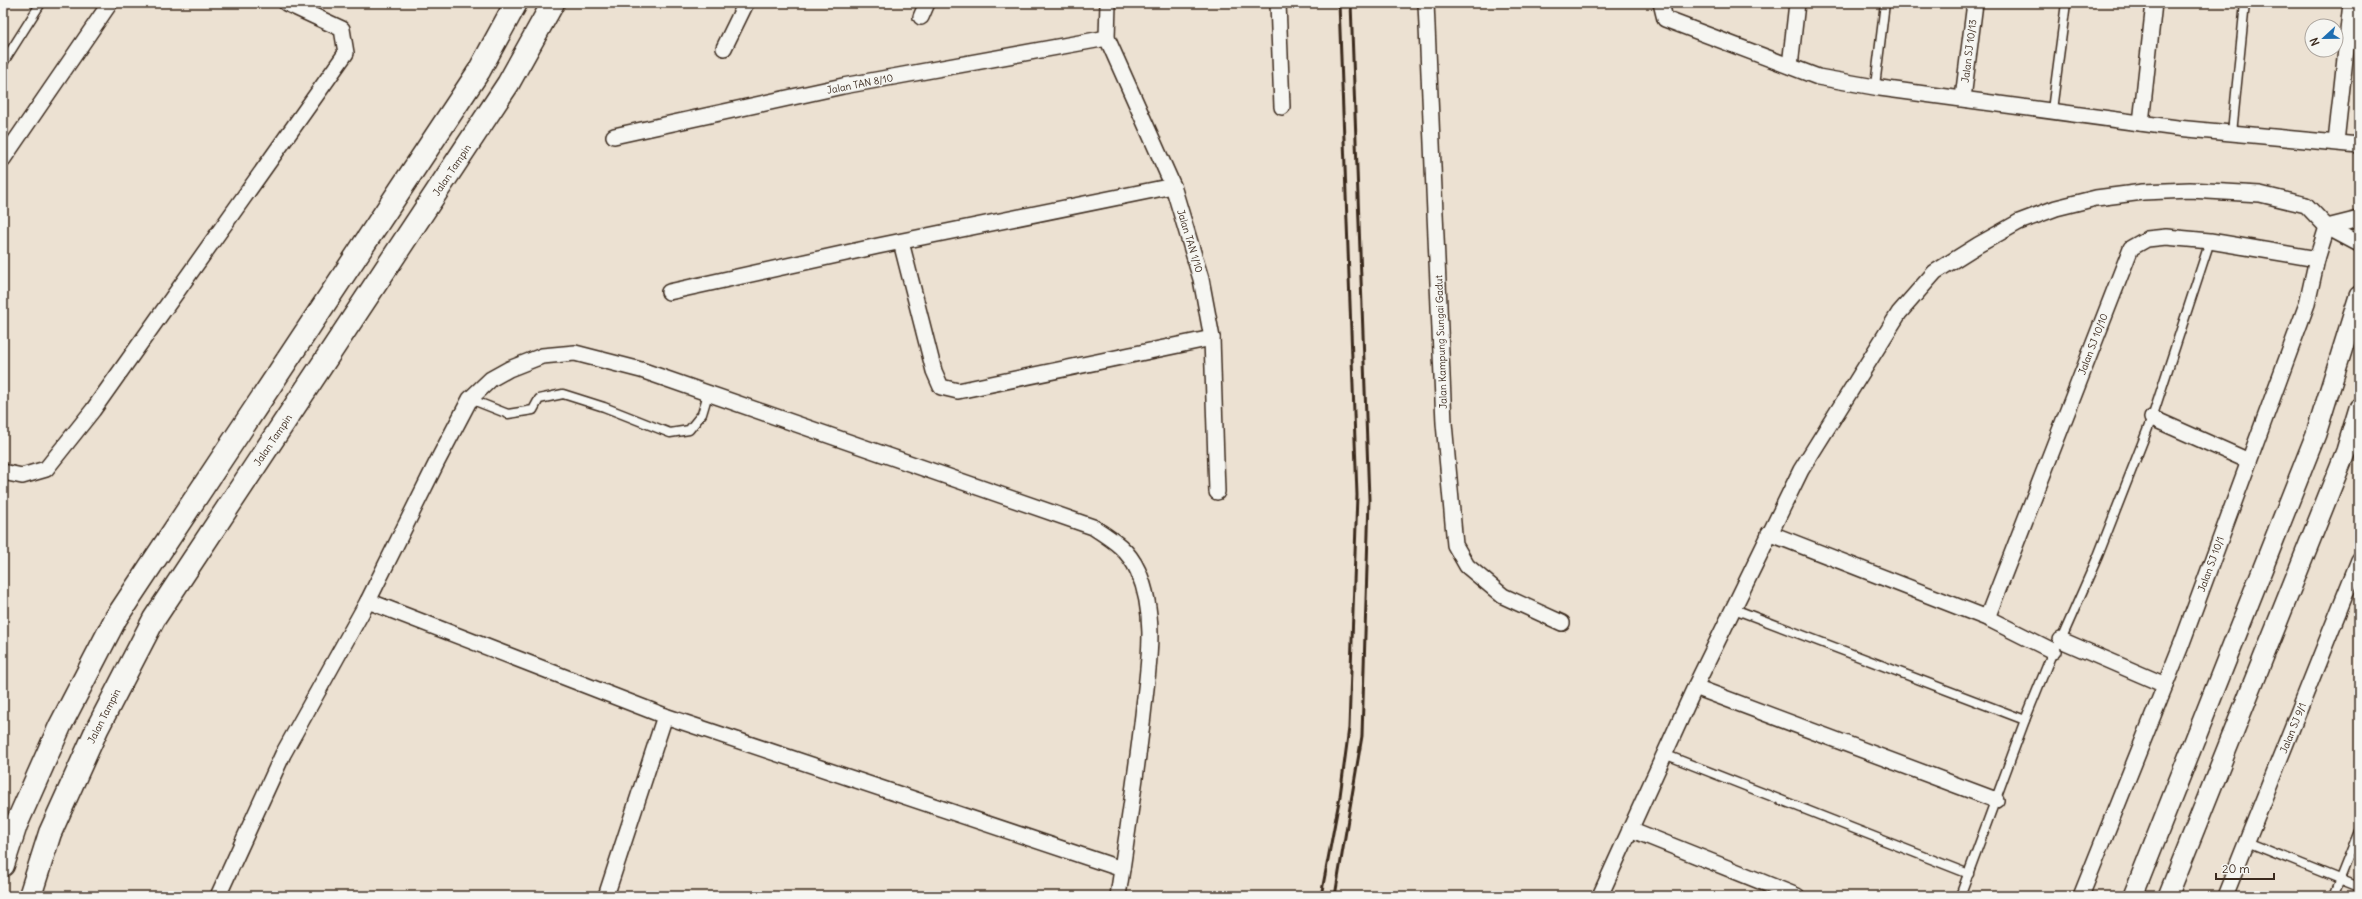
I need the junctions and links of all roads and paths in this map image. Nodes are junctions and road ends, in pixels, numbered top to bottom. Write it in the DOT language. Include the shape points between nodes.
graph roads {
  1 [pos="41,3"];
  2 [pos="110,3"];
  3 [pos="286,3"];
  4 [pos="516,3"];
  5 [pos="553,3"];
  6 [pos="746,3"];
  7 [pos="927,3"];
  8 [pos="1108,3"];
  9 [pos="1278,3"];
  10 [pos="1426,3"];
  11 [pos="1661,3"];
  12 [pos="1797,3"];
  13 [pos="1885,3"];
  14 [pos="1975,3"];
  15 [pos="2066,3"];
  16 [pos="2154,3"];
  17 [pos="2245,3"];
  18 [pos="2351,3"];
  19 [pos="920,17"];
  20 [pos="1106,38"];
  21 [pos="724,48"];
  22 [pos="3,63"];
  23 [pos="1790,66"];
  24 [pos="1875,86"];
  25 [pos="1963,98"];
  26 [pos="1282,107"];
  27 [pos="2052,110"];
  28 [pos="2141,123"];
  29 [pos="2232,133"];
  30 [pos="614,136"];
  31 [pos="2336,142"];
  32 [pos="2359,145"];
  33 [pos="3,159"];
  34 [pos="1173,186"];
  35 [pos="2359,219"];
  36 [pos="2327,227"];
  37 [pos="2210,241"];
  38 [pos="901,242"];
  39 [pos="2359,244"];
  40 [pos="2317,259"];
  41 [pos="669,292"];
  42 [pos="2359,296"];
  43 [pos="1212,338"];
  44 [pos="708,394"];
  45 [pos="470,399"];
  46 [pos="2359,408"];
  47 [pos="2152,418"];
  48 [pos="2249,461"];
  49 [pos="3,472"];
  50 [pos="1217,492"];
  51 [pos="1769,533"];
  52 [pos="2358,564"];
  53 [pos="368,601"];
  54 [pos="1734,609"];
  55 [pos="1987,618"];
  56 [pos="1562,623"];
  57 [pos="2057,645"];
  58 [pos="2166,685"];
  59 [pos="1695,687"];
  60 [pos="665,716"];
  61 [pos="2025,720"];
  62 [pos="1664,754"];
  63 [pos="1996,800"];
  64 [pos="1630,829"];
  65 [pos="2359,831"];
  66 [pos="2247,842"];
  67 [pos="3,865"];
  68 [pos="1122,869"];
  69 [pos="1969,874"];
  70 [pos="2340,879"];
  71 [pos="2359,887"];
  72 [pos="1601,895"];
  73 [pos="30,896"];
  74 [pos="218,896"];
  75 [pos="606,896"];
  76 [pos="1118,896"];
  77 [pos="1797,896"];
  78 [pos="1960,896"];
  79 [pos="2081,896"];
  80 [pos="2133,896"];
  81 [pos="2168,896"];
  82 [pos="2225,896"];
  83 [pos="2333,896"];
  1 -- 22 [label="lane"];
  2 -- 33 [label="street"];
  3 -- 49 [label="street" via="342,29 346,53 93,410 46,469 22,476"];
  4 -- 67 [label="highway" via="479,71 116,618 60,726 16,824"];
  5 -- 73 [label="highway, Jalan Tampin" via="508,84 154,619 97,729 50,833"];
  6 -- 21 [label="street"];
  7 -- 19 [label="street"];
  8 -- 20 [label="street, Jalan TAN 1/10"];
  9 -- 26 [label="street"];
  10 -- 56 [label="street, Jalan Kampung Sungai Gadut" via="1444,424 1455,546 1467,566 1503,596"];
  11 -- 23 [label="street" via="1665,19"];
  12 -- 23 [label="street"];
  13 -- 24 [label="lane"];
  14 -- 25 [label="street, Jalan SJ 10/13"];
  15 -- 27 [label="lane"];
  16 -- 28 [label="street"];
  17 -- 29 [label="lane"];
  18 -- 31 [label="street"];
  20 -- 30 [label="street, Jalan TAN 8/10" via="843,86"];
  20 -- 34 [label="street, Jalan TAN 1/10"];
  23 -- 24 [label="street" via="1818,77"];
  24 -- 25 [label="street"];
  25 -- 27 [label="street"];
  27 -- 28 [label="street"];
  28 -- 29 [label="street"];
  29 -- 31 [label="street"];
  31 -- 32 [label="street"];
  34 -- 38 [label="street"];
  34 -- 43 [label="street, Jalan TAN 1/10" via="1202,278"];
  35 -- 36 [label="street"];
  36 -- 39 [label="street"];
  36 -- 40 [label="street, Jalan SJ 10/1"];
  36 -- 51 [label="street" via="2306,205 2260,194 2190,190 2143,192 2096,198 2056,208 2019,222 1978,244 1935,272 1899,313 1801,470"];
  37 -- 40 [label="street, Jalan SJ 10/10"];
  37 -- 47 [label="lane"];
  37 -- 55 [label="street, Jalan SJ 10/10" via="2166,237 2147,239 2131,248"];
  38 -- 41 [label="street"];
  38 -- 43 [label="street" via="934,371 941,387 958,391"];
  40 -- 48 [label="street, Jalan SJ 10/1" via="2307,304"];
  42 -- 80 [label="street" via="2316,434"];
  43 -- 50 [label="street, Jalan TAN 1/10"];
  44 -- 45 [label="street" via="641,370 575,353 542,356 509,369 491,379"];
  44 -- 45 [label="lane" via="702,414 689,430 670,433 563,394 539,399 533,410 508,414"];
  44 -- 68 [label="street" via="1093,527 1124,548 1138,571 1146,599 1151,637 1136,780"];
  45 -- 53 [label="street"];
  46 -- 81 [label="street" via="2346,451"];
  47 -- 48 [label="street"];
  47 -- 57 [label="lane" via="2098,556"];
  48 -- 58 [label="street, Jalan SJ 10/1"];
  51 -- 54 [label="street"];
  51 -- 55 [label="street"];
  52 -- 66 [label="street, Jalan SJ 9/1"];
  53 -- 60 [label="street"];
  53 -- 74 [label="street" via="283,754"];
  54 -- 59 [label="street"];
  54 -- 61 [label="lane"];
  55 -- 57 [label="street"];
  57 -- 58 [label="street"];
  57 -- 61 [label="lane"];
  58 -- 79 [label="street, Jalan SJ 10/1"];
  59 -- 62 [label="street"];
  59 -- 63 [label="street"];
  60 -- 68 [label="street"];
  60 -- 75 [label="street"];
  61 -- 63 [label="lane"];
  62 -- 64 [label="street"];
  62 -- 69 [label="lane"];
  63 -- 69 [label="lane"];
  64 -- 72 [label="street"];
  64 -- 77 [label="street"];
  65 -- 70 [label="lane"];
  66 -- 70 [label="lane"];
  66 -- 82 [label="street, Jalan SJ 9/1"];
  68 -- 76 [label="street"];
  69 -- 78 [label="lane"];
  70 -- 71 [label="lane"];
  70 -- 83 [label="lane"];
}
